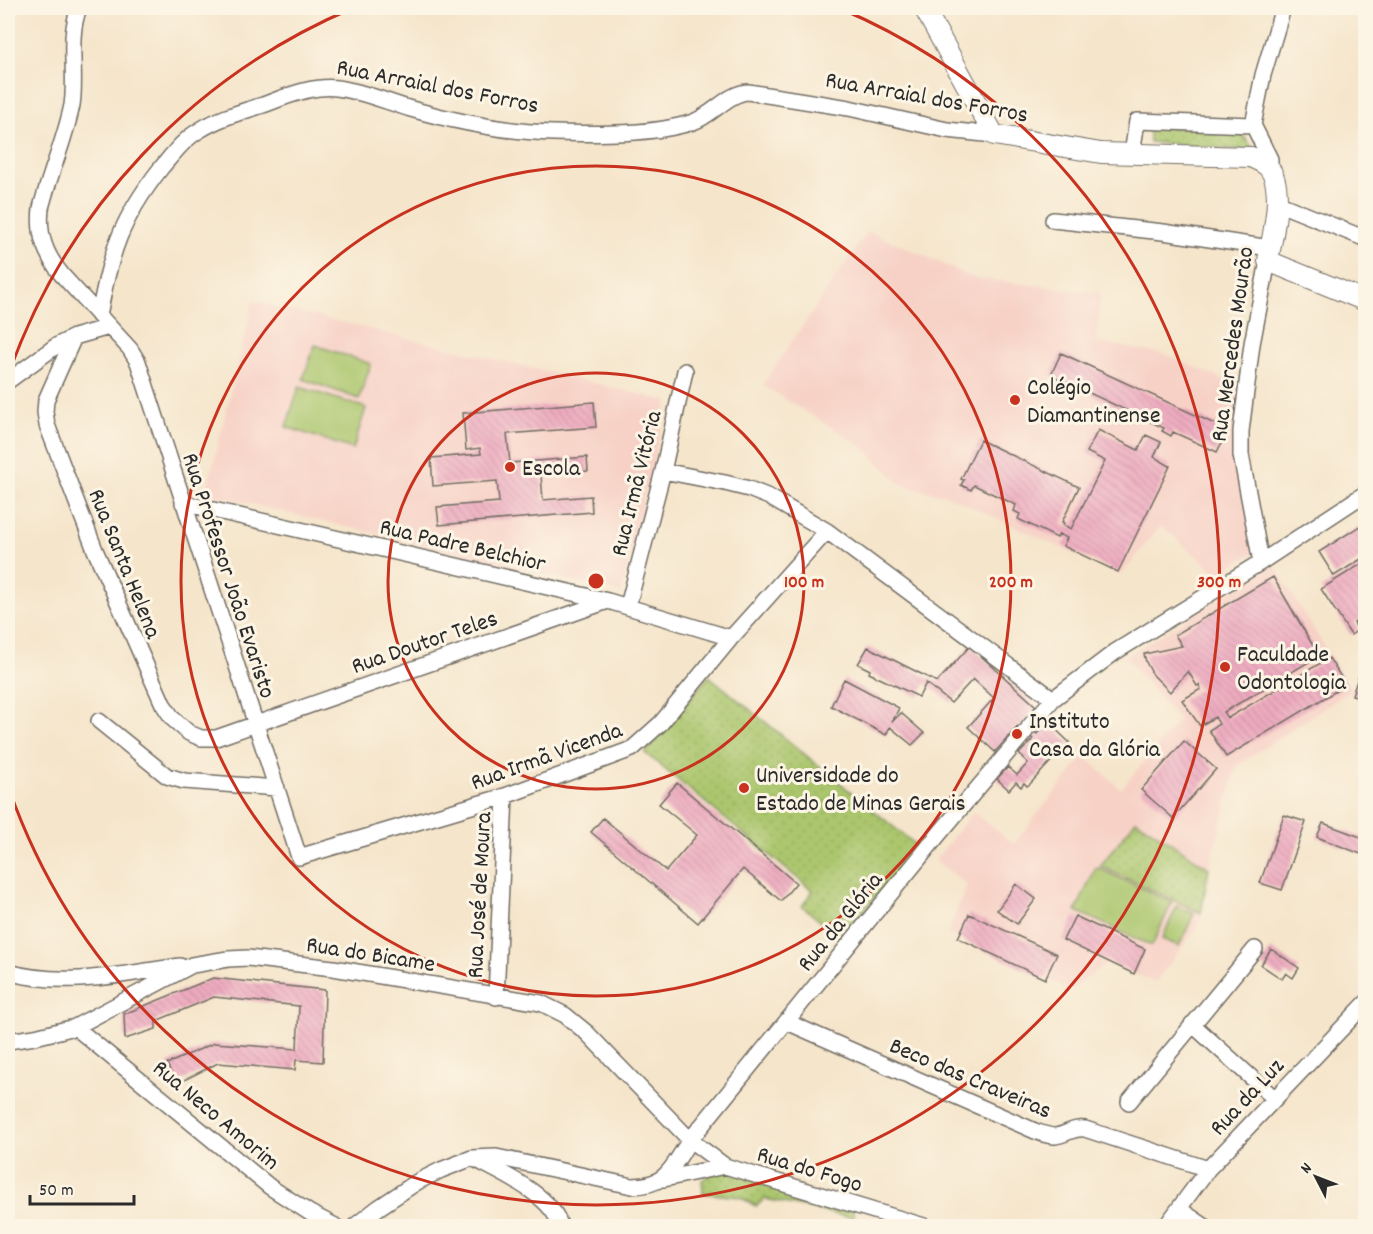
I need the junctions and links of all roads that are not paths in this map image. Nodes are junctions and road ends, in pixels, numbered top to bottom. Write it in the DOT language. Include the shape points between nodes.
graph roads {
  1 [pos="924,8"];
  2 [pos="1283,8"];
  3 [pos="75,12"];
  4 [pos="1252,125"];
  5 [pos="994,135"];
  6 [pos="1132,154"];
  7 [pos="1270,168"];
  8 [pos="1277,203"];
  9 [pos="1053,220"];
  10 [pos="1365,239"];
  11 [pos="1269,254"];
  12 [pos="1365,301"];
  13 [pos="104,322"];
  14 [pos="74,337"];
  15 [pos="686,371"];
  16 [pos="8,381"];
  17 [pos="663,471"];
  18 [pos="1365,493"];
  19 [pos="183,503"];
  20 [pos="827,531"];
  21 [pos="1261,561"];
  22 [pos="608,601"];
  23 [pos="628,606"];
  24 [pos="731,638"];
  25 [pos="1053,699"];
  26 [pos="99,721"];
  27 [pos="255,724"];
  28 [pos="278,788"];
  29 [pos="505,796"];
  30 [pos="299,857"];
  31 [pos="1256,949"];
  32 [pos="192,965"];
  33 [pos="8,972"];
  34 [pos="496,997"];
  35 [pos="1365,1003"];
  36 [pos="787,1022"];
  37 [pos="1192,1024"];
  38 [pos="75,1027"];
  39 [pos="8,1041"];
  40 [pos="1274,1098"];
  41 [pos="1129,1101"];
  42 [pos="690,1140"];
  43 [pos="472,1158"];
  44 [pos="725,1166"];
  45 [pos="1208,1169"];
  46 [pos="664,1179"];
  47 [pos="1179,1209"];
  48 [pos="335,1227"];
  49 [pos="355,1227"];
  50 [pos="560,1227"];
  51 [pos="924,1227"];
  52 [pos="1166,1227"];
  53 [pos="1203,1227"];
  1 -- 5 [label="main road"];
  2 -- 4 [label="street"];
  3 -- 13 [label="street, Rua Professor João Evaristo" via="72,103 41,208 40,228 51,262"];
  4 -- 6 [label="street" via="1137,121"];
  4 -- 7 [label="street" via="1270,159"];
  5 -- 6 [label="main road, Rua Arraial dos Forros" via="1101,153"];
  5 -- 13 [label="street, Rua Arraial dos Forros" via="947,130 849,108 748,92 739,93 696,121 673,127 571,133 534,132 447,118 338,88 309,91 211,124 176,150 122,227 111,256"];
  6 -- 7 [label="main road, Rua Arraial dos Forros" via="1251,157"];
  7 -- 8 [label="main road, Rua Mercedes Mourão"];
  8 -- 10 [label="street"];
  8 -- 11 [label="main road, Rua Mercedes Mourão"];
  9 -- 11 [label="street" via="1162,232"];
  11 -- 12 [label="main road"];
  11 -- 21 [label="street, Rua Mercedes Mourão" via="1241,431 1241,456"];
  13 -- 14 [label="street"];
  13 -- 19 [label="street, Rua Professor João Evaristo" via="138,362"];
  14 -- 16 [label="street"];
  14 -- 27 [label="street, Rua Santa Helena" via="46,400 45,419 95,550 157,694 173,719 195,736 216,738"];
  15 -- 17 [label="street, Rua Irmã Vitória"];
  17 -- 20 [label="street" via="749,489"];
  17 -- 23 [label="street, Rua Irmã Vitória"];
  18 -- 21 [label="street, Rua da Glória"];
  19 -- 22 [label="street, Rua Padre Belchior"];
  19 -- 27 [label="street, Rua Professor João Evaristo"];
  20 -- 24 [label="street, Rua Irmã Vicenda"];
  20 -- 25 [label="street"];
  21 -- 25 [label="street, Rua da Glória" via="1115,652"];
  22 -- 23 [label="street, Rua Padre Belchior"];
  22 -- 27 [label="street, Rua Doutor Teles"];
  23 -- 24 [label="street, Rua Padre Belchior"];
  24 -- 29 [label="street, Rua Irmã Vicenda" via="661,723 632,749"];
  25 -- 36 [label="street, Rua da Glória"];
  26 -- 28 [label="street" via="167,776 184,781"];
  27 -- 28 [label="street, Rua Professor João Evaristo"];
  28 -- 30 [label="street, Rua Professor João Evaristo"];
  29 -- 30 [label="street, Rua Irmã Vicenda"];
  29 -- 34 [label="street, Rua José de Moura"];
  31 -- 37 [label="street"];
  32 -- 33 [label="street" via="83,979 40,978"];
  32 -- 34 [label="street, Rua do Bicame" via="248,958 333,968"];
  32 -- 38 [label="street, Rua do Bicame"];
  34 -- 42 [label="street, Rua do Bicame" via="541,1004 565,1015"];
  35 -- 40 [label="street, Rua da Luz"];
  36 -- 42 [label="street, Rua da Glória"];
  36 -- 45 [label="street, Beco das Craveiras" via="1035,1131 1059,1136 1077,1128 1085,1129"];
  37 -- 40 [label="street"];
  37 -- 41 [label="street"];
  38 -- 39 [label="street, Rua do Bicame"];
  38 -- 48 [label="street, Rua Neco Amorim" via="270,1187"];
  40 -- 45 [label="street, Rua da Luz"];
  42 -- 44 [label="street, Rua do Fogo"];
  42 -- 46 [label="street, Rua da Glória"];
  43 -- 46 [label="street" via="496,1157 632,1186"];
  43 -- 49 [label="street" via="417,1182"];
  43 -- 50 [label="street" via="533,1192 557,1217"];
  44 -- 46 [label="street"];
  44 -- 51 [label="street, Rua do Fogo"];
  45 -- 47 [label="street, Rua da Luz"];
  47 -- 52 [label="street, Rua da Luz"];
  47 -- 53 [label="street"];
}
